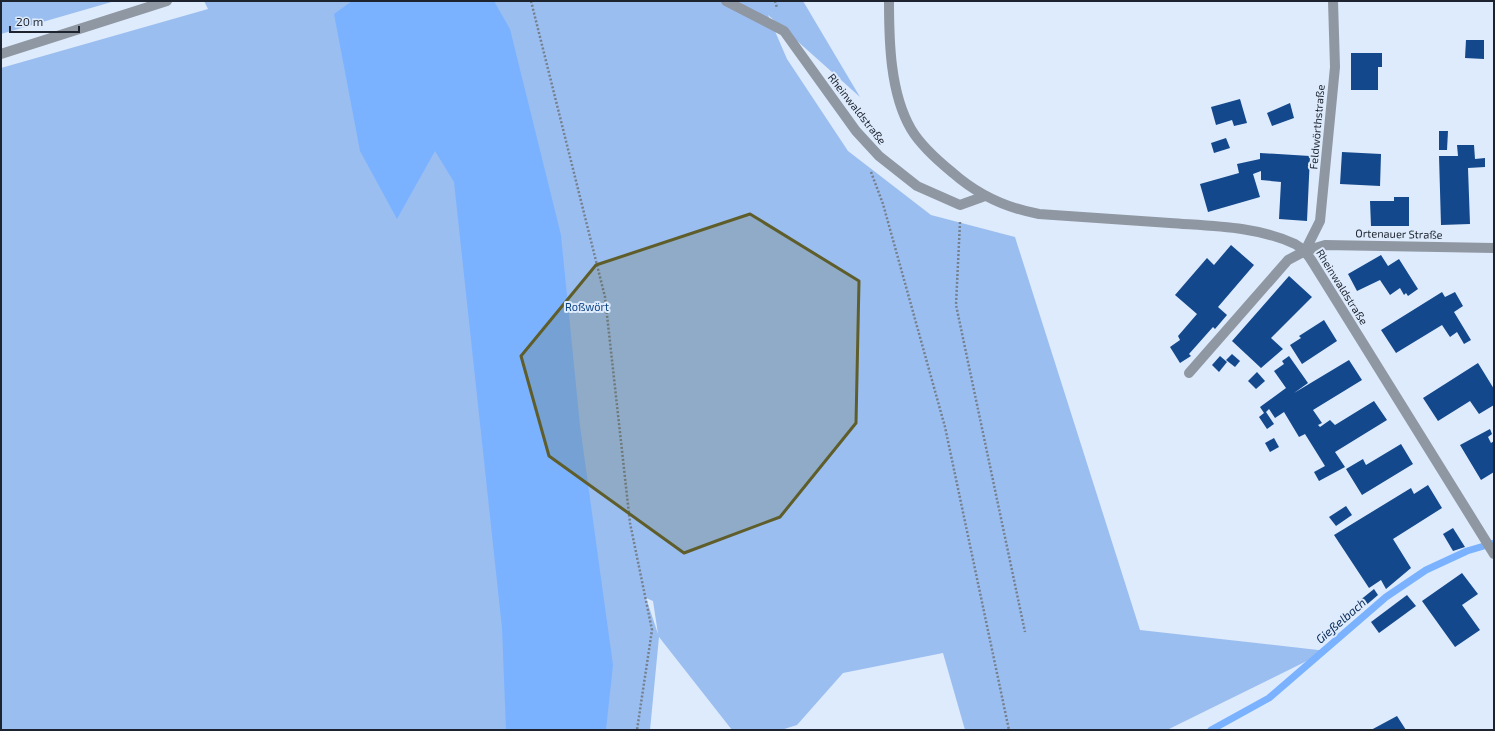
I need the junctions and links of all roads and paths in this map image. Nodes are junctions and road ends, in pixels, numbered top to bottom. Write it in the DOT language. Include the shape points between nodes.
graph roads {
  1 [pos="167,1"];
  2 [pos="531,1"];
  3 [pos="726,1"];
  4 [pos="889,1"];
  5 [pos="1333,1"];
  6 [pos="1,54"];
  7 [pos="870,168"];
  8 [pos="985,196"];
  9 [pos="960,205"];
  10 [pos="1494,248"];
  11 [pos="1305,251"];
  12 [pos="1189,373"];
  13 [pos="1494,554"];
  14 [pos="1025,632"];
  15 [pos="637,730"];
  16 [pos="1009,730"];
  1 -- 6 [label="street"];
  2 -- 15 [label="path" via="605,297 630,523 652,630"];
  3 -- 9 [label="street, Rheinwaldstraße" via="784,31 856,131 879,156 917,186"];
  4 -- 8 [label="street, Rheinwaldstraße" via="890,54 902,108 911,128 940,163"];
  5 -- 11 [label="street, Feldwörthstraße" via="1335,67 1320,221"];
  7 -- 16 [label="path" via="883,204 945,428"];
  8 -- 9 [label="street"];
  8 -- 11 [label="street, Rheinwaldstraße" via="1016,210 1039,214 1219,227 1253,232 1284,240"];
  9 -- 14 [label="path" via="956,305"];
  10 -- 11 [label="street, Ortenauer Straße" via="1325,246"];
  11 -- 12 [label="street, Ortenauer Straße" via="1288,260"];
  11 -- 13 [label="street, Rheinwaldstraße"];
}
